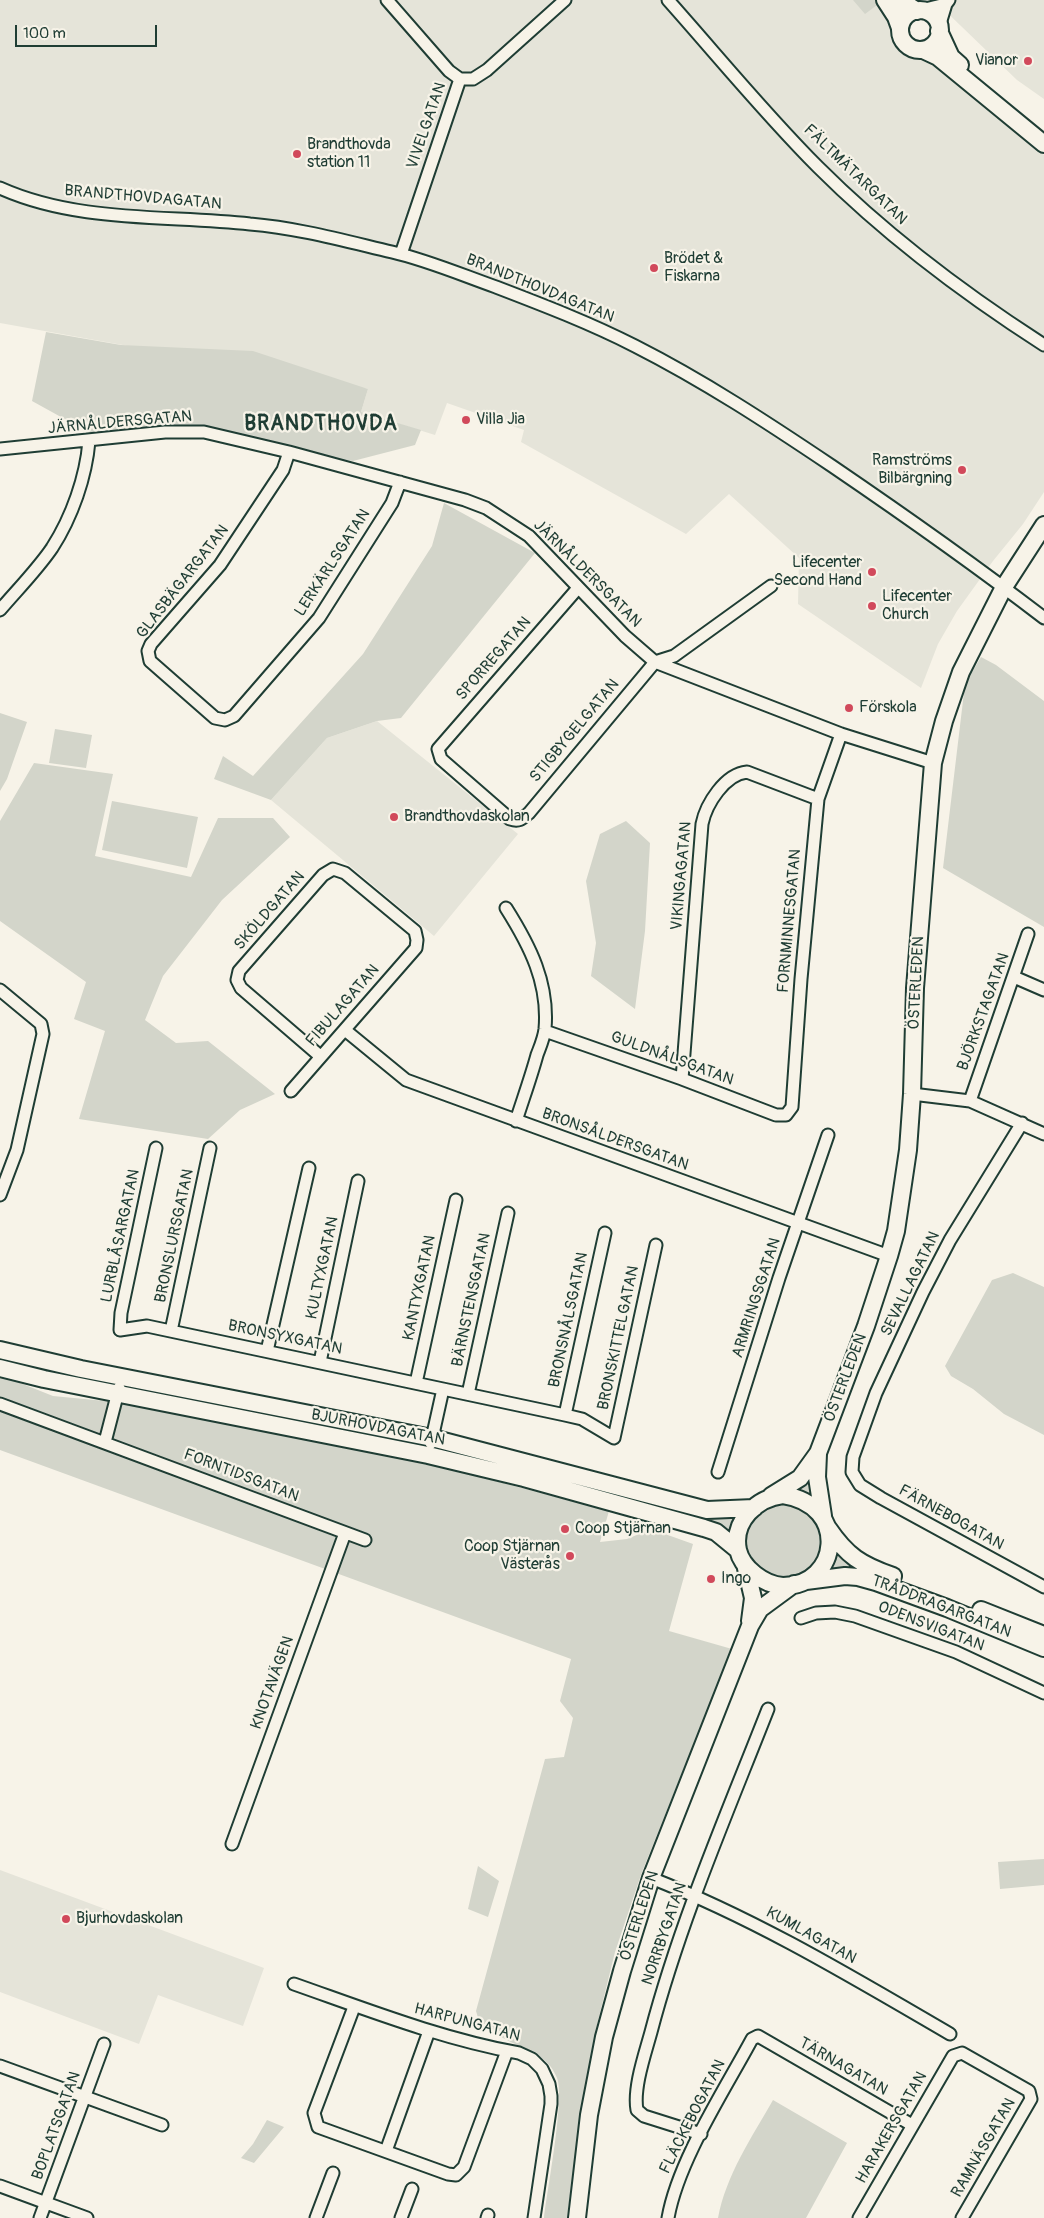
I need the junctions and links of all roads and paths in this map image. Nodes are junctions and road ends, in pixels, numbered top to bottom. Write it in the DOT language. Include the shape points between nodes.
graph roads {
  1 [pos="388,0"];
  2 [pos="566,0"];
  3 [pos="668,0"];
  4 [pos="885,0"];
  5 [pos="900,0"];
  6 [pos="948,2"];
  7 [pos="919,10"];
  8 [pos="900,28"];
  9 [pos="939,29"];
  10 [pos="923,50"];
  11 [pos="460,79"];
  12 [pos="1044,132"];
  13 [pos="1044,144"];
  14 [pos="0,188"];
  15 [pos="401,254"];
  16 [pos="1044,345"];
  17 [pos="89,441"];
  18 [pos="0,449"];
  19 [pos="289,452"];
  20 [pos="400,482"];
  21 [pos="1044,525"];
  22 [pos="771,586"];
  23 [pos="1004,587"];
  24 [pos="578,588"];
  25 [pos="0,610"];
  26 [pos="1044,618"];
  27 [pos="655,662"];
  28 [pos="223,719"];
  29 [pos="841,734"];
  30 [pos="933,763"];
  31 [pos="818,799"];
  32 [pos="520,820"];
  33 [pos="506,908"];
  34 [pos="1028,934"];
  35 [pos="417,941"];
  36 [pos="1014,977"];
  37 [pos="0,990"];
  38 [pos="1044,990"];
  39 [pos="345,1030"];
  40 [pos="545,1031"];
  41 [pos="320,1056"];
  42 [pos="682,1079"];
  43 [pos="291,1091"];
  44 [pos="912,1094"];
  45 [pos="970,1101"];
  46 [pos="787,1114"];
  47 [pos="516,1121"];
  48 [pos="1022,1123"];
  49 [pos="1044,1134"];
  50 [pos="828,1135"];
  51 [pos="156,1148"];
  52 [pos="210,1148"];
  53 [pos="309,1168"];
  54 [pos="358,1180"];
  55 [pos="0,1195"];
  56 [pos="456,1200"];
  57 [pos="508,1213"];
  58 [pos="798,1225"];
  59 [pos="605,1233"];
  60 [pos="656,1245"];
  61 [pos="889,1256"];
  62 [pos="120,1330"];
  63 [pos="171,1331"];
  64 [pos="0,1350"];
  65 [pos="268,1351"];
  66 [pos="320,1362"];
  67 [pos="0,1368"];
  68 [pos="123,1377"];
  69 [pos="416,1383"];
  70 [pos="442,1389"];
  71 [pos="117,1394"];
  72 [pos="468,1394"];
  73 [pos="0,1404"];
  74 [pos="565,1415"];
  75 [pos="432,1438"];
  76 [pos="614,1438"];
  77 [pos="105,1442"];
  78 [pos="818,1453"];
  79 [pos="428,1455"];
  80 [pos="529,1462"];
  81 [pos="852,1469"];
  82 [pos="718,1472"];
  83 [pos="524,1478"];
  84 [pos="771,1496"];
  85 [pos="754,1508"];
  86 [pos="825,1522"];
  87 [pos="345,1533"];
  88 [pos="365,1540"];
  89 [pos="741,1556"];
  90 [pos="800,1582"];
  91 [pos="1044,1587"];
  92 [pos="801,1618"];
  93 [pos="750,1626"];
  94 [pos="1044,1635"];
  95 [pos="1044,1648"];
  96 [pos="1044,1694"];
  97 [pos="768,1709"];
  98 [pos="232,1844"];
  99 [pos="651,1878"];
  100 [pos="695,1895"];
  101 [pos="294,1984"];
  102 [pos="354,2007"];
  103 [pos="429,2031"];
  104 [pos="950,2034"];
  105 [pos="758,2036"];
  106 [pos="104,2044"];
  107 [pos="507,2051"];
  108 [pos="954,2055"];
  109 [pos="0,2066"];
  110 [pos="84,2097"];
  111 [pos="912,2124"];
  112 [pos="162,2125"];
  113 [pos="701,2134"];
  114 [pos="386,2151"];
  115 [pos="333,2173"];
  116 [pos="0,2186"];
  117 [pos="412,2189"];
  118 [pos="46,2203"];
  119 [pos="40,2218"];
  120 [pos="88,2218"];
  121 [pos="316,2218"];
  122 [pos="401,2218"];
  123 [pos="534,2218"];
  124 [pos="576,2218"];
  125 [pos="668,2218"];
  126 [pos="859,2218"];
  127 [pos="962,2218"];
  1 -- 11 [label="street" via="449,71"];
  2 -- 11 [label="street, VIVELGATAN" via="487,70 473,79"];
  3 -- 16 [label="street, FÄLTMÄTARGATAN" via="846,194 945,278"];
  4 -- 8 [label="main road"];
  5 -- 7 [label="main road"];
  6 -- 7 [label="street"];
  6 -- 9 [label="street"];
  7 -- 8 [label="main road" via="907,15"];
  7 -- 9 [label="main road" via="932,15"];
  8 -- 10 [label="main road" via="900,36 908,46"];
  9 -- 10 [label="main road" via="933,45"];
  9 -- 12 [label="main road" via="951,57"];
  10 -- 13 [label="main road" via="938,57"];
  11 -- 15 [label="street, VIVELGATAN"];
  14 -- 15 [label="street, BRANDTHOVDAGATAN" via="25,199 88,213 256,224 310,232"];
  15 -- 23 [label="street, BRANDTHOVDAGATAN" via="562,313 669,364 769,423"];
  17 -- 18 [label="street, JÄRNÅLDERSGATAN"];
  17 -- 19 [label="street, JÄRNÅLDERSGATAN" via="165,432 204,432"];
  17 -- 25 [label="street" via="86,469 58,537"];
  19 -- 20 [label="street, JÄRNÅLDERSGATAN"];
  19 -- 28 [label="street, GLASBÄGARGATAN" via="283,470 220,565 151,644 150,661 215,718"];
  20 -- 24 [label="street, JÄRNÅLDERSGATAN" via="465,500 509,521 530,536"];
  20 -- 28 [label="street, LERKÄRLSGATAN" via="392,503 318,618 234,716"];
  21 -- 23 [label="main road, ÖSTERLEDEN"];
  22 -- 27 [label="street" via="674,656"];
  23 -- 26 [label="street, BRANDTHOVDAGATAN"];
  23 -- 30 [label="main road, ÖSTERLEDEN" via="961,672"];
  24 -- 27 [label="street, JÄRNÅLDERSGATAN"];
  24 -- 32 [label="street, SPORREGATAN" via="438,749 441,759 510,819"];
  27 -- 29 [label="street, JÄRNÅLDERSGATAN"];
  27 -- 32 [label="street, STIGBYGELGATAN"];
  29 -- 30 [label="street, JÄRNÅLDERSGATAN"];
  29 -- 31 [label="street, FORNMINNESGATAN"];
  30 -- 44 [label="main road, ÖSTERLEDEN" via="916,988"];
  31 -- 42 [label="street, VIKINGAGATAN" via="747,772 731,777 707,806 702,824"];
  31 -- 46 [label="street, FORNMINNESGATAN" via="792,1107"];
  33 -- 40 [label="street" via="538,968 543,988"];
  34 -- 36 [label="street, BJÖRKSTAGATAN"];
  35 -- 39 [label="street, FIBULAGATAN" via="416,948"];
  35 -- 41 [label="street, SKÖLDGATAN" via="414,931 352,878 331,870 323,875 239,971 241,988"];
  36 -- 38 [label="street"];
  36 -- 45 [label="street, BJÖRKSTAGATAN"];
  37 -- 55 [label="street" via="41,1024 43,1034 17,1150"];
  39 -- 41 [label="street, FIBULAGATAN"];
  39 -- 47 [label="street, BRONSÅLDERSGATAN" via="406,1080"];
  40 -- 42 [label="street, GULDNÅLSGATAN"];
  40 -- 47 [label="street"];
  41 -- 43 [label="street, FIBULAGATAN"];
  42 -- 46 [label="street, GULDNÅLSGATAN" via="776,1115"];
  44 -- 45 [label="street"];
  44 -- 61 [label="main road, ÖSTERLEDEN" via="908,1150"];
  45 -- 48 [label="street"];
  47 -- 58 [label="street, BRONSÅLDERSGATAN"];
  48 -- 49 [label="street"];
  48 -- 81 [label="street, SEVALLAGATAN" via="950,1240 923,1292 876,1393 853,1457"];
  50 -- 58 [label="street, ARMRINGSGATAN"];
  51 -- 62 [label="street, LURBLÅSARGATAN"];
  52 -- 63 [label="street, BRONSLURSGATAN"];
  53 -- 65 [label="street"];
  54 -- 66 [label="street, KULTYXGATAN"];
  56 -- 69 [label="street, KANTYXGATAN"];
  57 -- 72 [label="street, BÄRNSTENSGATAN"];
  58 -- 61 [label="street, BRONSÅLDERSGATAN"];
  58 -- 82 [label="street, ARMRINGSGATAN"];
  59 -- 74 [label="street, BRONSNÅLSGATAN"];
  60 -- 76 [label="street, BRONSKITTELGATAN"];
  61 -- 78 [label="main road, ÖSTERLEDEN"];
  62 -- 63 [label="street, BRONSYXGATAN" via="147,1326"];
  63 -- 65 [label="street, BRONSYXGATAN"];
  64 -- 68 [label="main road, BJURHOVDAGATAN"];
  65 -- 66 [label="street, BRONSYXGATAN"];
  66 -- 69 [label="street, BRONSYXGATAN"];
  67 -- 71 [label="main road, BJURHOVDAGATAN"];
  68 -- 71 [label="street"];
  68 -- 75 [label="main road, BJURHOVDAGATAN"];
  69 -- 70 [label="street, BRONSYXGATAN"];
  70 -- 72 [label="street, BRONSYXGATAN"];
  70 -- 75 [label="street"];
  71 -- 77 [label="street"];
  71 -- 79 [label="main road, BJURHOVDAGATAN"];
  72 -- 74 [label="street, BRONSYXGATAN"];
  73 -- 77 [label="street, FORNTIDSGATAN"];
  74 -- 76 [label="street, BRONSYXGATAN" via="582,1419"];
  75 -- 79 [label="street"];
  75 -- 80 [label="main road, BJURHOVDAGATAN"];
  77 -- 87 [label="street, FORNTIDSGATAN"];
  78 -- 84 [label="main road, ÖSTERLEDEN" via="800,1478"];
  78 -- 86 [label="main road, ÖSTERLEDEN" via="817,1477"];
  79 -- 83 [label="main road, BJURHOVDAGATAN"];
  80 -- 83 [label="main road"];
  80 -- 85 [label="main road, BJURHOVDAGATAN" via="707,1510"];
  81 -- 91 [label="street, FÄRNEBOGATAN" via="860,1485 881,1498"];
  83 -- 89 [label="main road, BJURHOVDAGATAN" via="716,1532"];
  84 -- 85 [label="main road"];
  84 -- 86 [label="main road" via="795,1497 806,1502"];
  85 -- 89 [label="main road" via="741,1523"];
  86 -- 90 [label="main road" via="828,1554 823,1564"];
  86 -- 94 [label="main road, TRÅDDRAGARGATAN" via="841,1547 871,1568"];
  87 -- 88 [label="street, FORNTIDSGATAN"];
  87 -- 98 [label="street, KNOTAVÄGEN"];
  89 -- 90 [label="main road" via="751,1571 771,1584"];
  89 -- 93 [label="main road, ÖSTERLEDEN" via="753,1598"];
  90 -- 93 [label="main road, ÖSTERLEDEN" via="760,1609"];
  90 -- 95 [label="main road, TRÅDDRAGARGATAN" via="845,1576 876,1582"];
  92 -- 96 [label="street, ODENSVIGATAN" via="835,1612 855,1616 956,1652"];
  93 -- 99 [label="main road, ÖSTERLEDEN"];
  97 -- 100 [label="street, NORRBYGATAN"];
  99 -- 100 [label="street, KUMLAGATAN"];
  99 -- 124 [label="main road, ÖSTERLEDEN" via="604,2037 589,2116"];
  100 -- 104 [label="street, KUMLAGATAN" via="798,1946"];
  100 -- 113 [label="street, NORRBYGATAN" via="665,1981 636,2101 637,2110 644,2116"];
  101 -- 102 [label="street, HARPUNGATAN"];
  102 -- 103 [label="street, HARPUNGATAN"];
  102 -- 114 [label="street" via="321,2091 314,2119 318,2127"];
  103 -- 107 [label="street, HARPUNGATAN"];
  103 -- 114 [label="street"];
  105 -- 111 [label="street, TÄRNAGATAN"];
  105 -- 113 [label="street, FLÄCKEBOGATAN" via="752,2039"];
  106 -- 110 [label="street, BOPLATSGATAN"];
  107 -- 114 [label="street" via="464,2167 456,2175"];
  107 -- 123 [label="street, HARPUNGATAN" via="532,2059 542,2069 549,2084 551,2104"];
  108 -- 111 [label="street, HARAKERSGATAN"];
  108 -- 127 [label="street, RAMNÄSGATAN" via="962,2053 1029,2091 1031,2098"];
  109 -- 110 [label="street"];
  110 -- 112 [label="street"];
  110 -- 118 [label="street, BOPLATSGATAN"];
  111 -- 126 [label="street, HARAKERSGATAN"];
  113 -- 125 [label="street, FLÄCKEBOGATAN" via="680,2178"];
  115 -- 121 [label="street"];
  116 -- 118 [label="street"];
  117 -- 122 [label="street"];
  118 -- 119 [label="street, BOPLATSGATAN"];
  118 -- 120 [label="street"];
}
